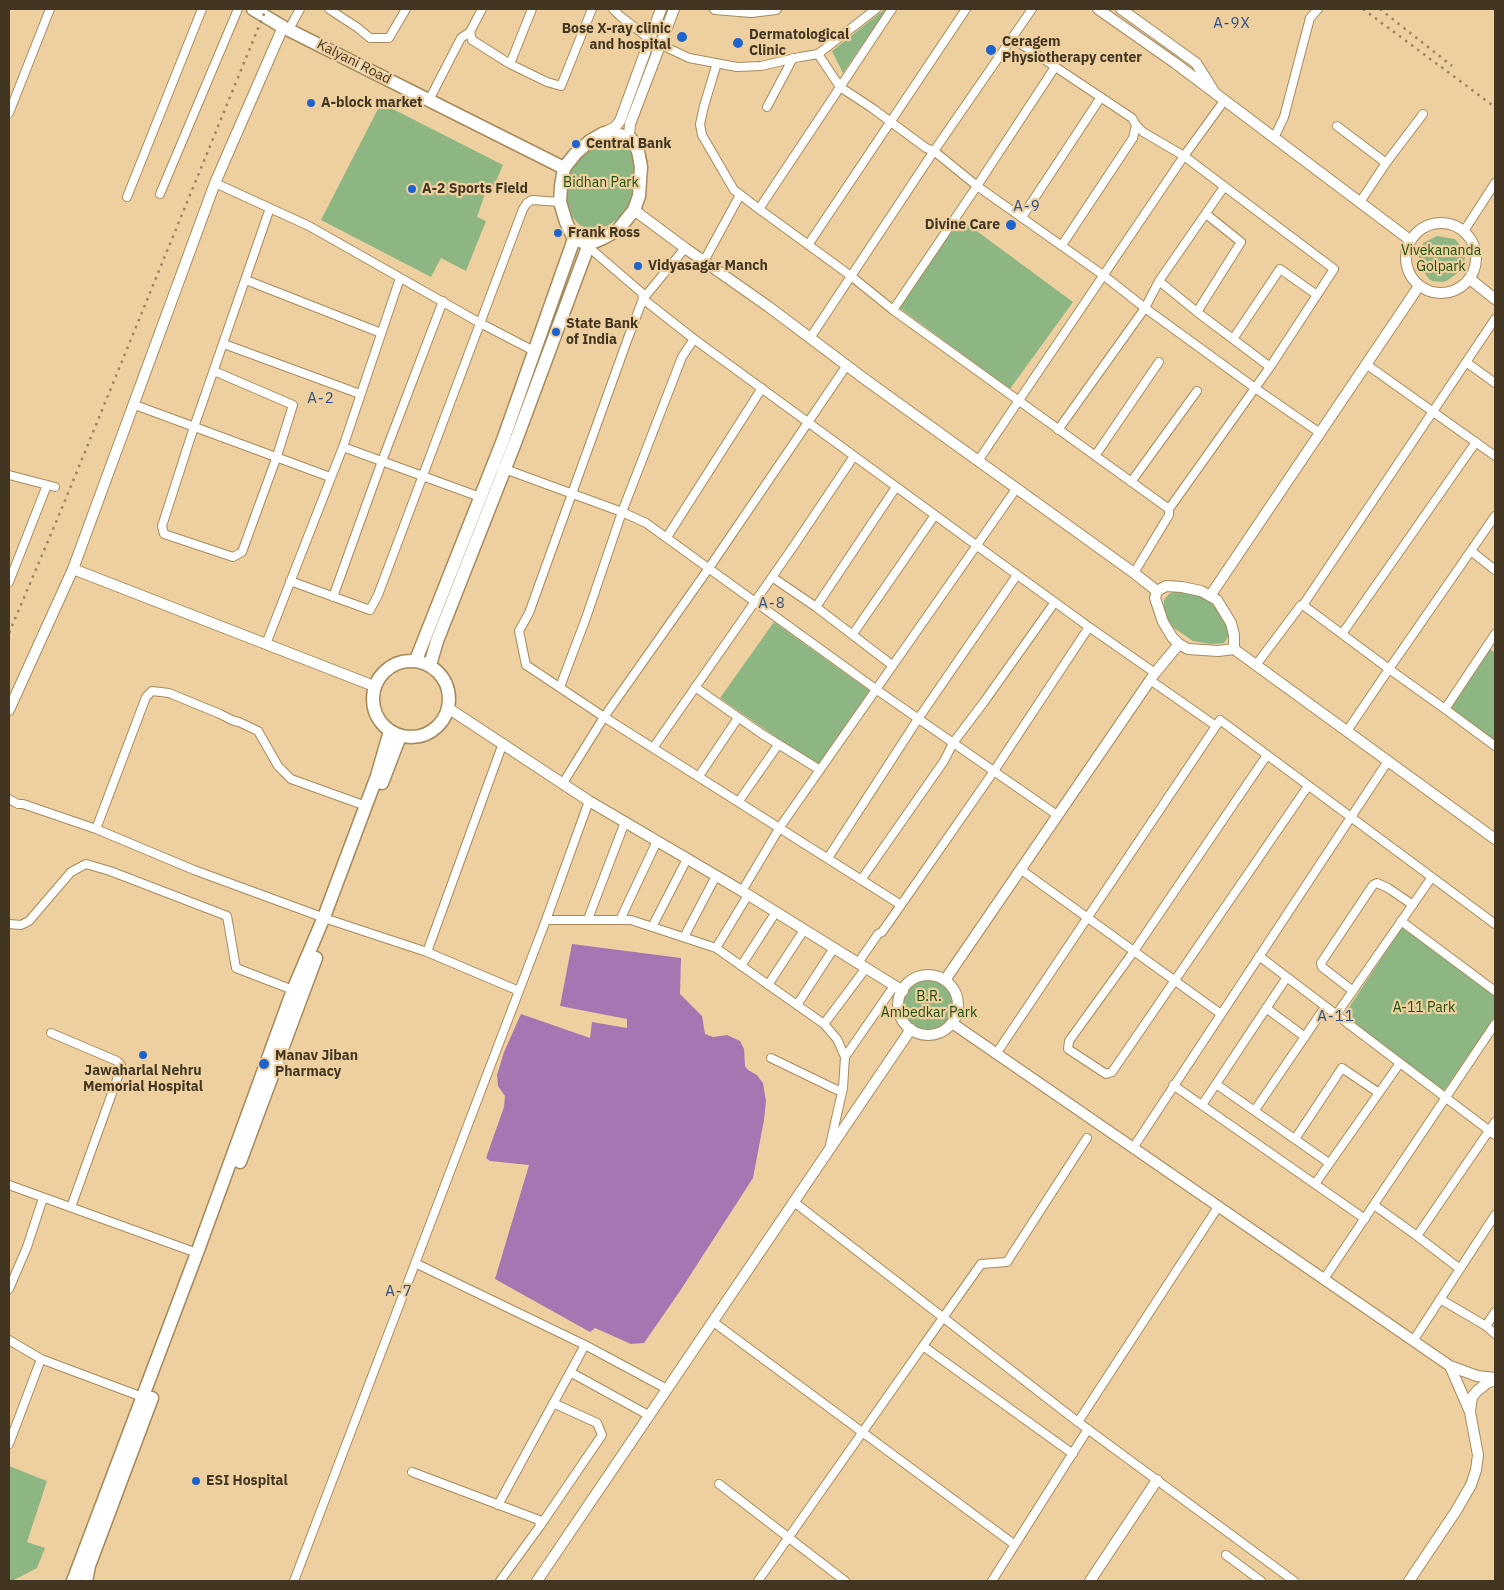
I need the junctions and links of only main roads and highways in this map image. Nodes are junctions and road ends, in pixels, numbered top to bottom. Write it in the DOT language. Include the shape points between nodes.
graph roads {
  1 [pos="253,9"];
  2 [pos="564,168"];
  3 [pos="574,239"];
  4 [pos="590,244"];
  5 [pos="499,467"];
  6 [pos="416,660"];
  7 [pos="430,665"];
  8 [pos="395,733"];
  9 [pos="327,918"];
  10 [pos="147,1399"];
  11 [pos="73,1581"];
  12 [pos="86,1581"];
  1 -- 2 [label="main road, Kalyani Road"];
  2 -- 3 [label="main road" via="560,202"];
  2 -- 4 [label="main road" via="576,153 604,133 631,139 638,151 640,196 634,210 618,230"];
  3 -- 4 [label="main road"];
  3 -- 5 [label="main road" via="534,351"];
  4 -- 5 [label="main road"];
  5 -- 6 [label="main road" via="480,496"];
  5 -- 7 [label="main road"];
  6 -- 7 [label="main road"];
  6 -- 8 [label="main road" via="395,663 386,669 374,686 374,712 381,724"];
  7 -- 8 [label="main road" via="446,682 449,694 444,719 425,735 413,737"];
  8 -- 9 [label="main road"];
  8 -- 9 [label="main road"];
  9 -- 10 [label="main road"];
  9 -- 10 [label="main road" via="293,990"];
  10 -- 11 [label="main road"];
  10 -- 12 [label="main road"];
}
